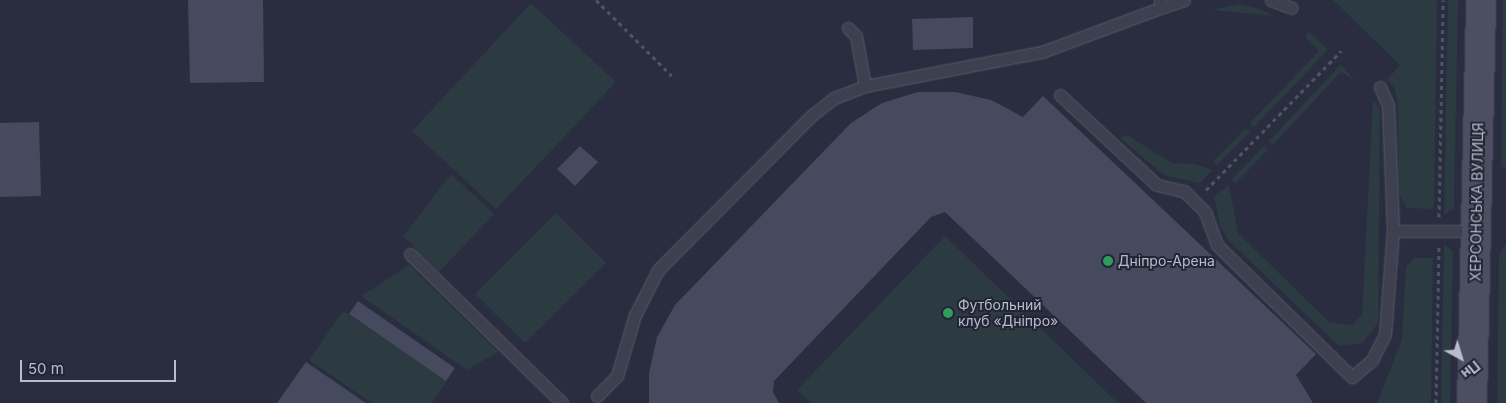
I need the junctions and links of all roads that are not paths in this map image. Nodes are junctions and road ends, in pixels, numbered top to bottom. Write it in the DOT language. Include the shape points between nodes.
graph roads {
  1 [pos="1184,0"];
  2 [pos="1271,0"];
  3 [pos="1481,0"];
  4 [pos="1160,4"];
  5 [pos="1292,8"];
  6 [pos="848,28"];
  7 [pos="865,86"];
  8 [pos="1380,87"];
  9 [pos="1060,96"];
  10 [pos="1394,231"];
  11 [pos="1476,231"];
  12 [pos="410,254"];
  13 [pos="596,396"];
  14 [pos="562,403"];
  15 [pos="1472,403"];
  1 -- 4 [label="lane"];
  2 -- 5 [label="lane"];
  3 -- 11 [label="street, ХЕРСОНСЬКА ВУЛИЦЯ"];
  4 -- 7 [label="lane" via="1042,52"];
  6 -- 7 [label="lane" via="856,36"];
  7 -- 13 [label="lane" via="834,98 811,116 658,270 634,315 617,376"];
  8 -- 10 [label="lane" via="1388,104"];
  9 -- 10 [label="lane" via="1157,185 1184,191 1205,212 1217,245 1352,377 1372,360 1385,334"];
  10 -- 11 [label="lane"];
  11 -- 15 [label="street, ХЕРСОНСЬКА ВУЛИЦЯ"];
  12 -- 14 [label="lane"];
}
